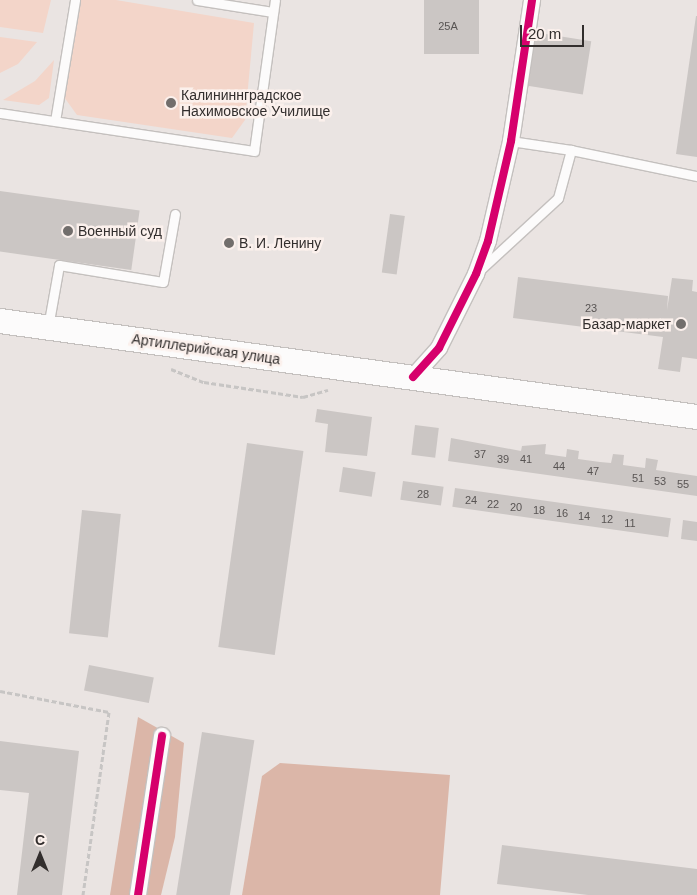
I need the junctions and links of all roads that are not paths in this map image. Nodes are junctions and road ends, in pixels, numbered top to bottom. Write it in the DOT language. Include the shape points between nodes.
graph roads {
  1 [pos="75,0"];
  2 [pos="198,0"];
  3 [pos="275,0"];
  4 [pos="532,0"];
  5 [pos="273,12"];
  6 [pos="0,113"];
  7 [pos="55,121"];
  8 [pos="511,141"];
  9 [pos="571,150"];
  10 [pos="697,176"];
  11 [pos="175,214"];
  12 [pos="476,274"];
  13 [pos="0,321"];
  14 [pos="48,327"];
  15 [pos="413,377"];
  16 [pos="697,417"];
  17 [pos="162,736"];
  18 [pos="138,895"];
  1 -- 7 [label="lane"];
  2 -- 5 [label="lane"];
  3 -- 5 [label="lane"];
  4 -- 8 [label="street"];
  5 -- 7 [label="lane" via="254,151"];
  6 -- 7 [label="lane"];
  8 -- 9 [label="lane"];
  8 -- 12 [label="street"];
  9 -- 10 [label="lane"];
  9 -- 12 [label="lane" via="558,198"];
  11 -- 14 [label="lane" via="163,282 58,265"];
  12 -- 15 [label="street" via="439,348"];
  13 -- 14 [label="main road, Артиллерийская улица"];
  14 -- 15 [label="main road, Артиллерийская улица"];
  15 -- 16 [label="main road, Артиллерийская улица"];
  17 -- 18 [label="street"];
}
